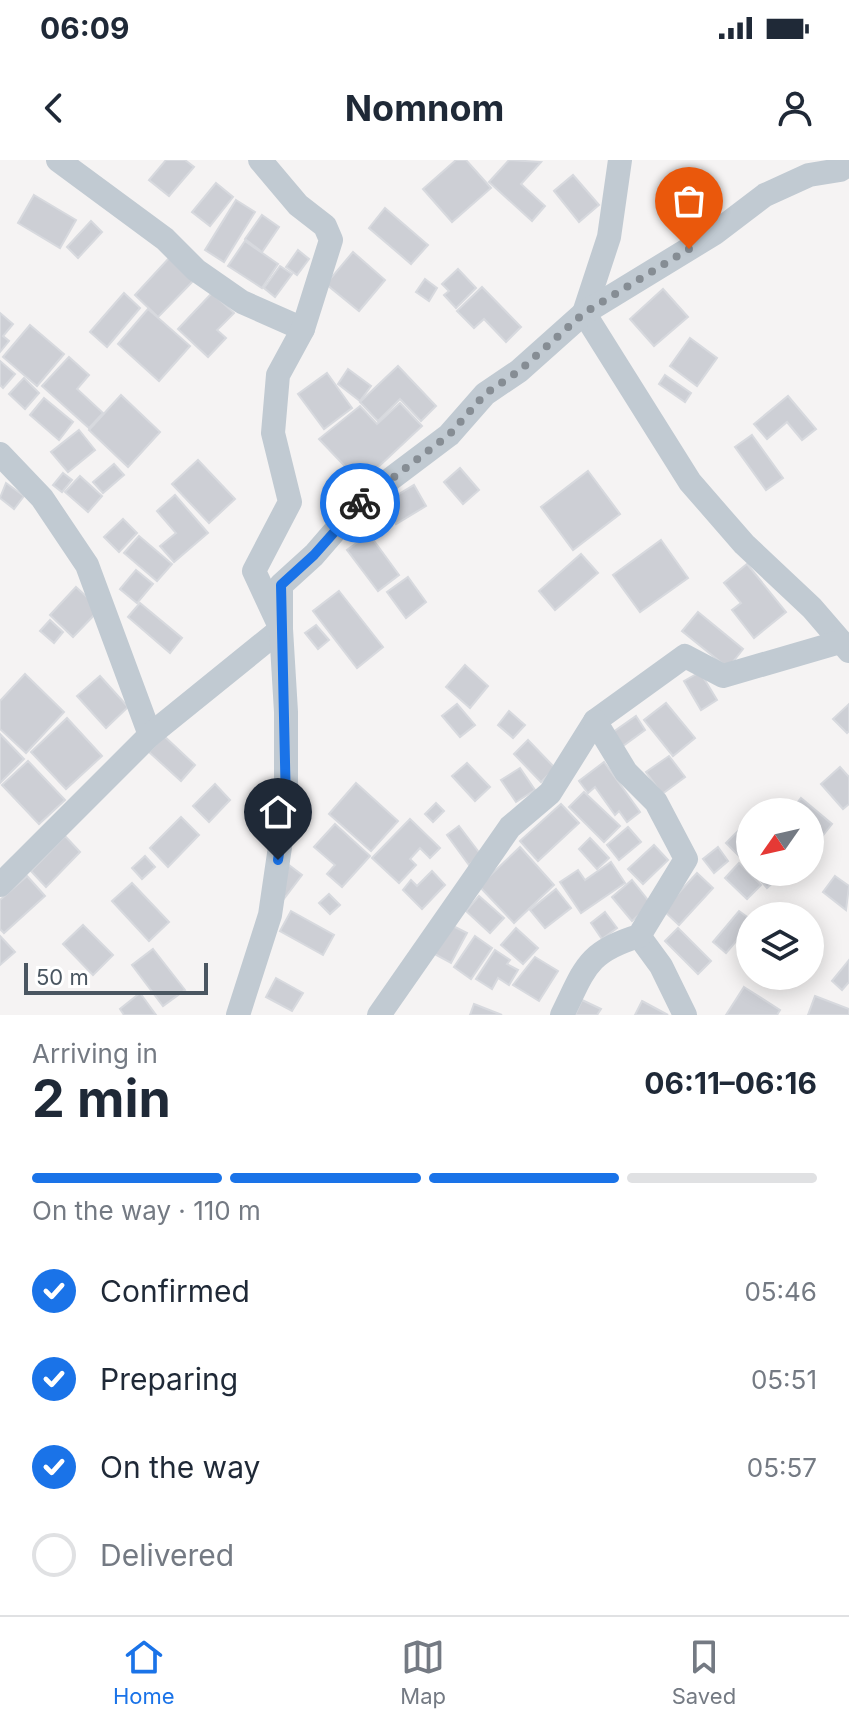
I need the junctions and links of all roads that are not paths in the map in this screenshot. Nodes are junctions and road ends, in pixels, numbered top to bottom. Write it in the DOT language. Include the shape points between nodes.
graph roads {
  1 [pos="58,160"];
  2 [pos="260,160"];
  3 [pos="620,160"];
  4 [pos="849,164"];
  5 [pos="584,313"];
  6 [pos="303,329"];
  7 [pos="0,454"];
  8 [pos="281,629"];
  9 [pos="845,646"];
  10 [pos="595,721"];
  11 [pos="150,735"];
  12 [pos="0,885"];
  13 [pos="639,936"];
  14 [pos="238,1015"];
  15 [pos="379,1015"];
  16 [pos="562,1015"];
  17 [pos="685,1015"];
  1 -- 6 [label="street" via="242,302"];
  2 -- 6 [label="street" via="298,205 325,226 331,240"];
  3 -- 5 [label="street" via="609,237"];
  4 -- 5 [label="street" via="765,195 715,233"];
  5 -- 8 [label="street" via="485,394 449,435 360,502 281,585"];
  5 -- 9 [label="street" via="690,482"];
  6 -- 8 [label="street" via="278,375 273,433 290,502 254,571"];
  7 -- 11 [label="street" via="42,498 87,565"];
  8 -- 11 [label="street"];
  8 -- 14 [label="street" via="286,806 270,915"];
  9 -- 10 [label="street" via="723,676 685,656"];
  10 -- 13 [label="street" via="626,772 656,802 686,859"];
  10 -- 15 [label="street" via="550,793 510,827"];
  11 -- 12 [label="street"];
  13 -- 16 [label="street" via="607,946 587,967"];
  13 -- 17 [label="street"];
}
